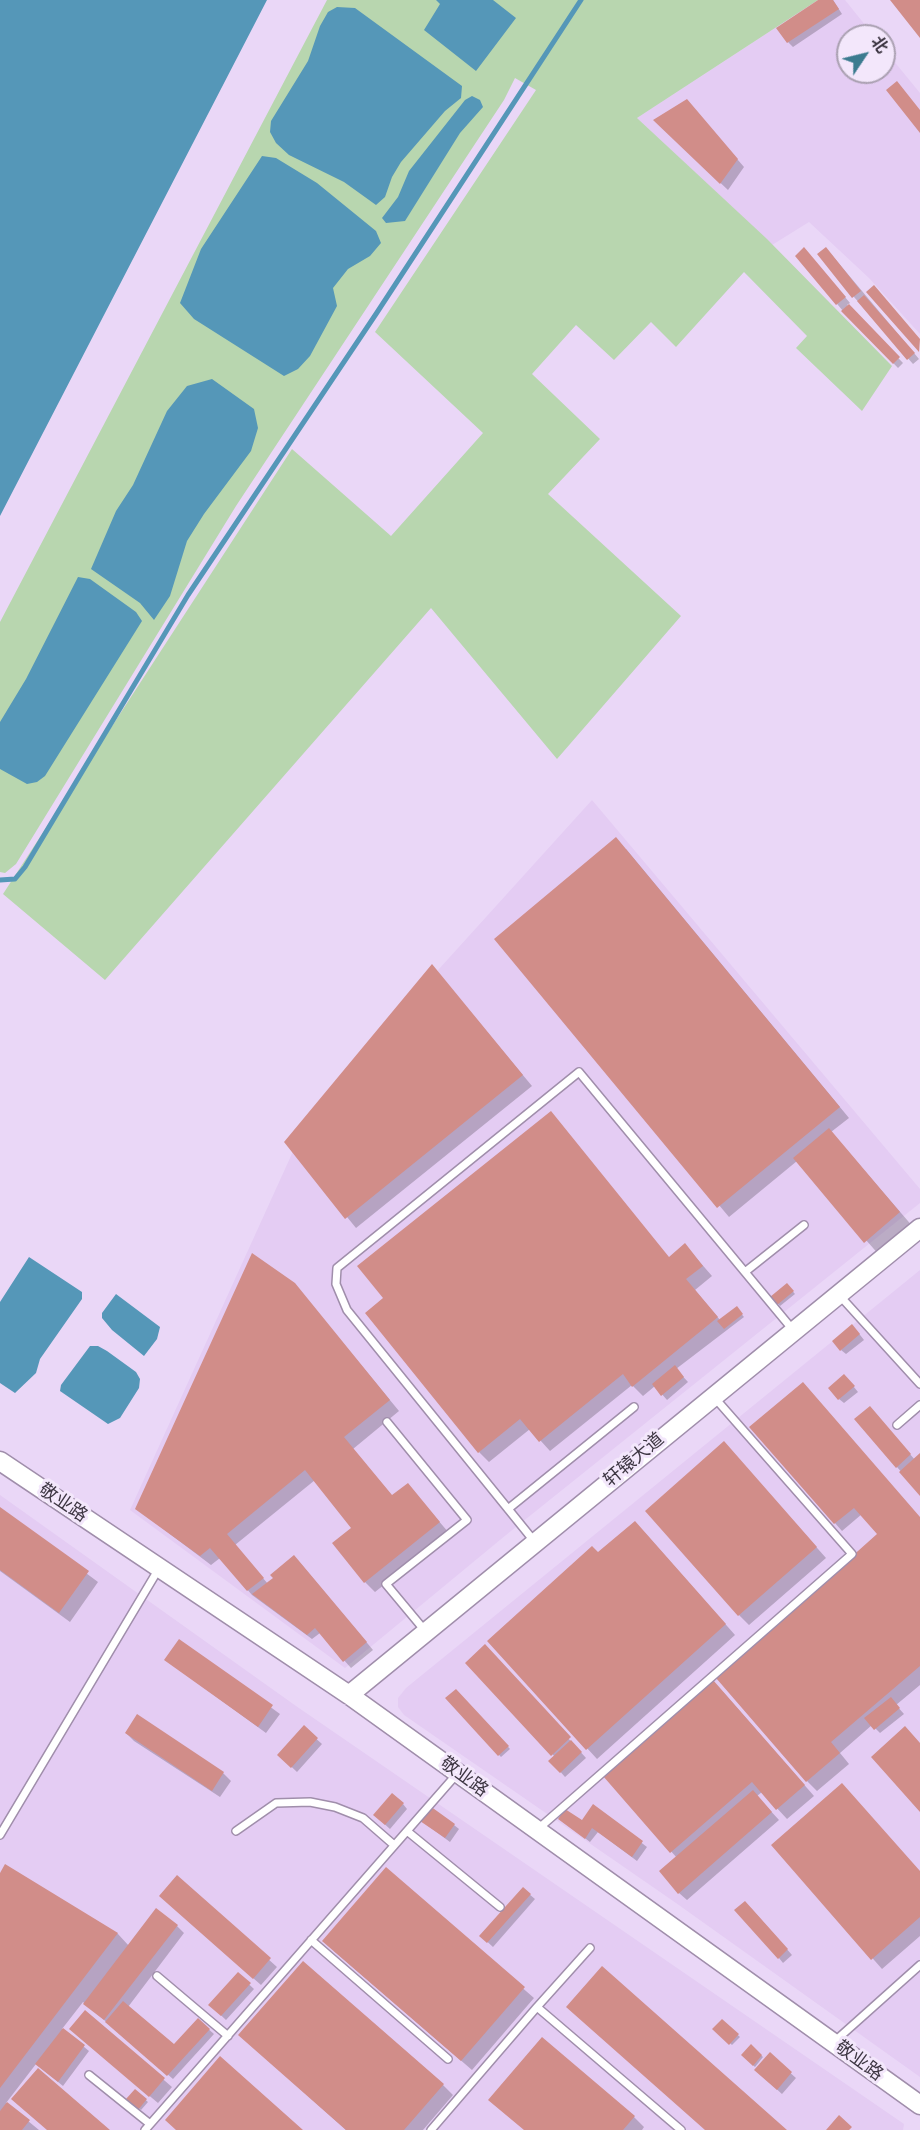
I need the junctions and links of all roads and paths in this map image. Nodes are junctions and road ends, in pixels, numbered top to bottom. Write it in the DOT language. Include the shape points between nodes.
graph roads {
  1 [pos="804,1225"];
  2 [pos="920,1228"];
  3 [pos="745,1272"];
  4 [pos="838,1294"];
  5 [pos="793,1330"];
  6 [pos="920,1384"];
  7 [pos="713,1395"];
  8 [pos="920,1405"];
  9 [pos="634,1407"];
  10 [pos="387,1422"];
  11 [pos="897,1425"];
  12 [pos="0,1461"];
  13 [pos="508,1509"];
  14 [pos="534,1542"];
  15 [pos="159,1568"];
  16 [pos="426,1632"];
  17 [pos="349,1695"];
  18 [pos="458,1773"];
  19 [pos="537,1830"];
  20 [pos="236,1831"];
  21 [pos="406,1831"];
  22 [pos="0,1834"];
  23 [pos="394,1845"];
  24 [pos="500,1906"];
  25 [pos="311,1940"];
  26 [pos="590,1948"];
  27 [pos="920,1965"];
  28 [pos="157,1976"];
  29 [pos="537,2007"];
  30 [pos="228,2036"];
  31 [pos="833,2042"];
  32 [pos="448,2059"];
  33 [pos="89,2075"];
  34 [pos="920,2105"];
  35 [pos="148,2127"];
  36 [pos="431,2130"];
  37 [pos="681,2130"];
  1 -- 3 [label="lane"];
  2 -- 4 [label="street, 轩辕大道"];
  3 -- 5 [label="lane"];
  3 -- 13 [label="lane" via="579,1072 338,1268 336,1284 347,1310"];
  4 -- 5 [label="street, 轩辕大道"];
  4 -- 6 [label="lane"];
  5 -- 7 [label="street, 轩辕大道"];
  7 -- 14 [label="street, 轩辕大道"];
  7 -- 19 [label="lane" via="852,1554"];
  8 -- 11 [label="lane"];
  9 -- 13 [label="lane"];
  10 -- 16 [label="lane" via="467,1521 386,1584"];
  12 -- 15 [label="street, 敬业路"];
  13 -- 14 [label="lane"];
  14 -- 16 [label="street, 轩辕大道"];
  15 -- 17 [label="street, 敬业路"];
  15 -- 22 [label="lane"];
  16 -- 17 [label="street, 轩辕大道"];
  17 -- 18 [label="street, 敬业路"];
  18 -- 19 [label="street, 敬业路"];
  18 -- 21 [label="lane"];
  19 -- 31 [label="street, 敬业路"];
  20 -- 23 [label="lane" via="276,1803 300,1802 353,1813"];
  21 -- 23 [label="lane"];
  21 -- 24 [label="lane"];
  23 -- 25 [label="lane"];
  25 -- 30 [label="lane"];
  25 -- 32 [label="lane"];
  26 -- 29 [label="lane"];
  27 -- 31 [label="lane"];
  28 -- 30 [label="lane"];
  29 -- 36 [label="lane"];
  29 -- 37 [label="lane"];
  30 -- 35 [label="lane"];
  31 -- 34 [label="street, 敬业路"];
  33 -- 35 [label="lane"];
}
